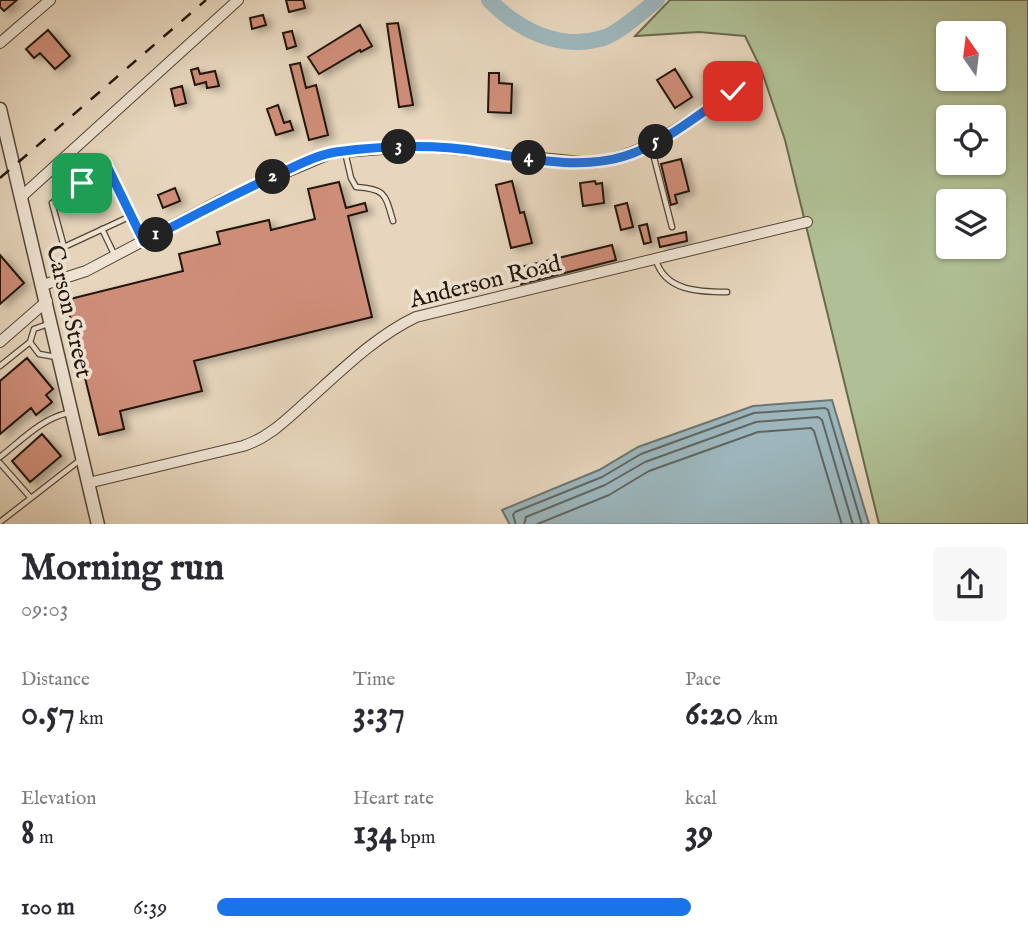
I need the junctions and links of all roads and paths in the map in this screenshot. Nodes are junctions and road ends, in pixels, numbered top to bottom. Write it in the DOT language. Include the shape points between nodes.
graph roads {
  1 [pos="50,0"];
  2 [pos="237,0"];
  3 [pos="0,43"];
  4 [pos="741,78"];
  5 [pos="0,108"];
  6 [pos="651,146"];
  7 [pos="345,151"];
  8 [pos="61,160"];
  9 [pos="82,183"];
  10 [pos="22,197"];
  11 [pos="131,216"];
  12 [pos="393,221"];
  13 [pos="807,222"];
  14 [pos="672,227"];
  15 [pos="102,229"];
  16 [pos="144,242"];
  17 [pos="115,257"];
  18 [pos="656,259"];
  19 [pos="43,285"];
  20 [pos="727,292"];
  21 [pos="47,301"];
  22 [pos="52,323"];
  23 [pos="0,342"];
  24 [pos="30,342"];
  25 [pos="60,358"];
  26 [pos="0,366"];
  27 [pos="73,412"];
  28 [pos="0,457"];
  29 [pos="83,458"];
  30 [pos="0,463"];
  31 [pos="88,483"];
  32 [pos="30,497"];
  33 [pos="0,522"];
  34 [pos="98,524"];
  1 -- 3 [label="street"];
  2 -- 8 [label="street"];
  4 -- 6 [label="street" via="733,91"];
  5 -- 10 [label="street, Carson Street"];
  6 -- 7 [label="street" via="592,163 420,146"];
  6 -- 14 [label="lane"];
  7 -- 12 [label="lane" via="356,187 375,188 385,195"];
  7 -- 16 [label="street" via="305,162 221,200"];
  8 -- 9 [label="lane"];
  8 -- 10 [label="street"];
  9 -- 11 [label="lane" via="106,164"];
  9 -- 15 [label="lane" via="52,203 64,247"];
  10 -- 19 [label="street, Carson Street"];
  11 -- 15 [label="lane"];
  11 -- 16 [label="lane"];
  13 -- 18 [label="street, Anderson Road"];
  15 -- 17 [label="lane"];
  16 -- 17 [label="street"];
  17 -- 19 [label="street"];
  18 -- 20 [label="lane" via="659,270 674,285 700,292"];
  18 -- 31 [label="street, Anderson Road" via="416,317 361,353 266,437"];
  19 -- 21 [label="street, Carson Street"];
  21 -- 22 [label="street, Carson Street"];
  21 -- 23 [label="street"];
  22 -- 24 [label="lane" via="33,329"];
  22 -- 25 [label="street, Carson Street"];
  24 -- 25 [label="lane" via="39,354"];
  24 -- 26 [label="lane"];
  25 -- 27 [label="street, Carson Street"];
  27 -- 28 [label="lane" via="53,416"];
  27 -- 29 [label="street, Carson Street"];
  29 -- 31 [label="street, Carson Street"];
  29 -- 32 [label="lane"];
  30 -- 32 [label="lane"];
  31 -- 34 [label="street, Carson Street"];
  32 -- 33 [label="lane"];
}
